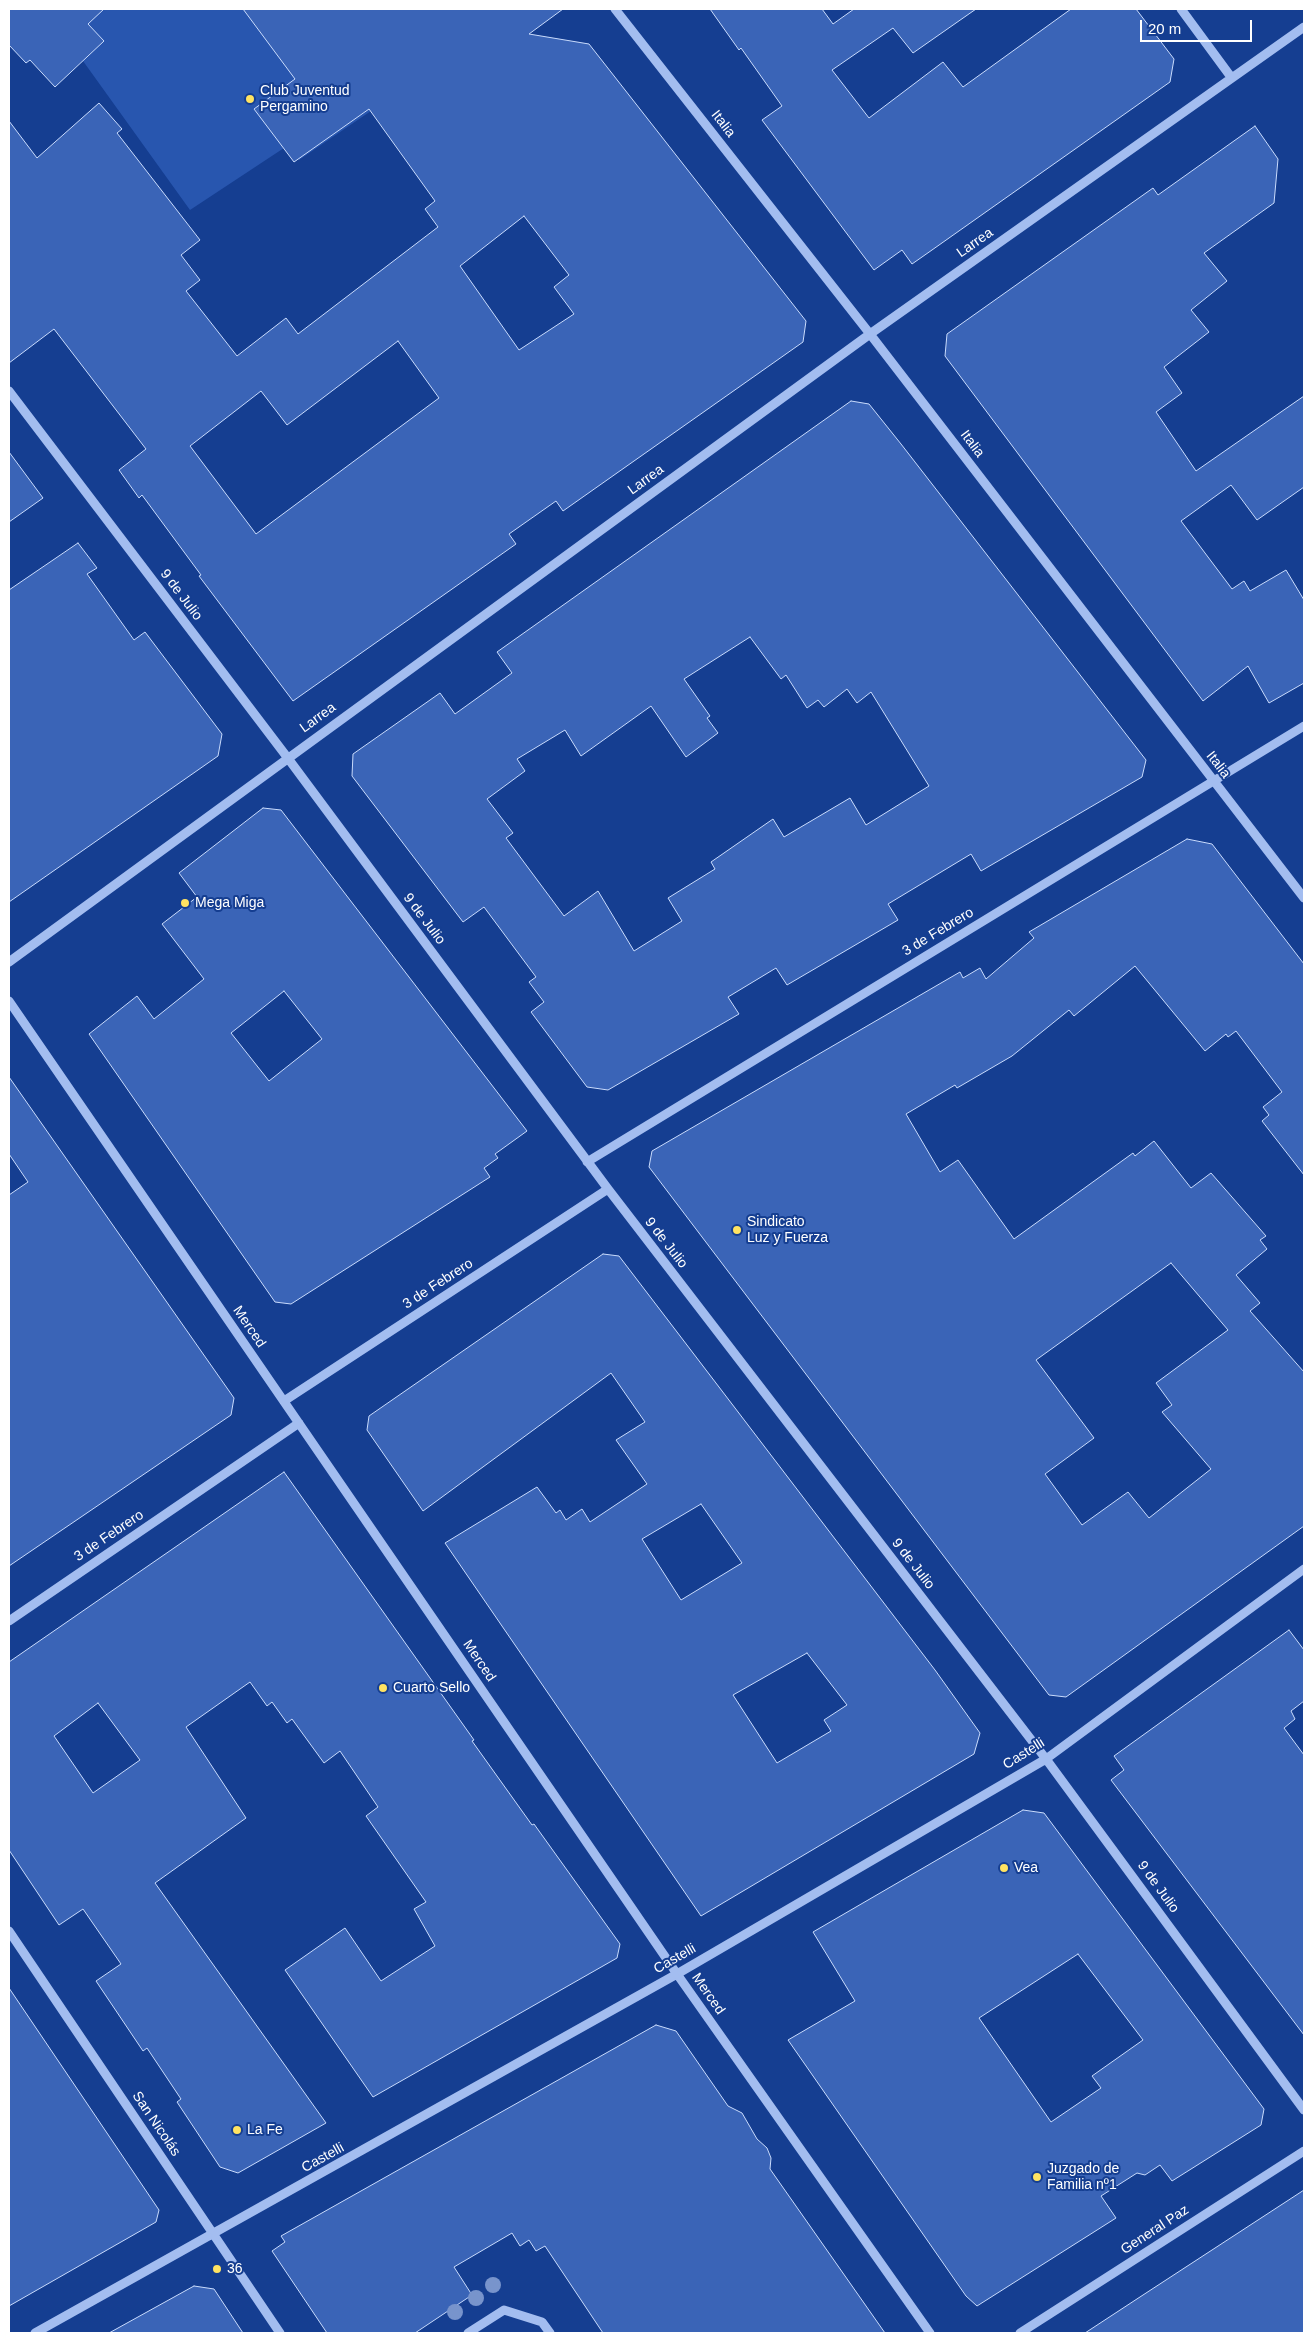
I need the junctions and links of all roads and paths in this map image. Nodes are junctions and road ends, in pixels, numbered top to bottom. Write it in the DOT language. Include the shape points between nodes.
graph roads {
  1 [pos="615,9"];
  2 [pos="1181,9"];
  3 [pos="1304,27"];
  4 [pos="1231,77"];
  5 [pos="870,334"];
  6 [pos="9,391"];
  7 [pos="1304,726"];
  8 [pos="287,758"];
  9 [pos="1213,781"];
  10 [pos="1304,898"];
  11 [pos="9,962"];
  12 [pos="9,1001"];
  13 [pos="587,1162"];
  14 [pos="608,1189"];
  15 [pos="284,1401"];
  16 [pos="299,1423"];
  17 [pos="1304,1569"];
  18 [pos="9,1621"];
  19 [pos="1046,1759"];
  20 [pos="9,1931"];
  21 [pos="677,1974"];
  22 [pos="1304,2110"];
  23 [pos="1304,2151"];
  24 [pos="215,2234"];
  25 [pos="35,2333"];
  26 [pos="280,2333"];
  27 [pos="468,2333"];
  28 [pos="550,2333"];
  29 [pos="930,2333"];
  30 [pos="1020,2333"];
  1 -- 5 [label="street, Italia"];
  2 -- 4 [label="street"];
  3 -- 4 [label="street, Larrea"];
  4 -- 5 [label="street, Larrea"];
  5 -- 8 [label="street, Larrea"];
  5 -- 9 [label="street, Italia"];
  6 -- 8 [label="street, 9 de Julio"];
  7 -- 9 [label="street, 3 de Febrero"];
  8 -- 11 [label="street, Larrea"];
  8 -- 13 [label="street, 9 de Julio"];
  9 -- 10 [label="street, Italia"];
  9 -- 13 [label="street, 3 de Febrero"];
  12 -- 15 [label="street, Merced"];
  13 -- 14 [label="street, 9 de Julio"];
  14 -- 15 [label="street, 3 de Febrero"];
  14 -- 19 [label="street, 9 de Julio"];
  15 -- 16 [label="street, Merced"];
  16 -- 18 [label="street, 3 de Febrero"];
  16 -- 21 [label="street, Merced"];
  17 -- 19 [label="street, Castelli"];
  19 -- 21 [label="street, Castelli"];
  19 -- 22 [label="street, 9 de Julio"];
  20 -- 24 [label="street, San Nicolás"];
  21 -- 24 [label="street, Castelli"];
  21 -- 29 [label="street, Merced"];
  23 -- 30 [label="street, General Paz"];
  24 -- 25 [label="street, Castelli"];
  24 -- 26 [label="street, San Nicolás"];
  27 -- 28 [label="street" via="504,2310 542,2322"];
}
